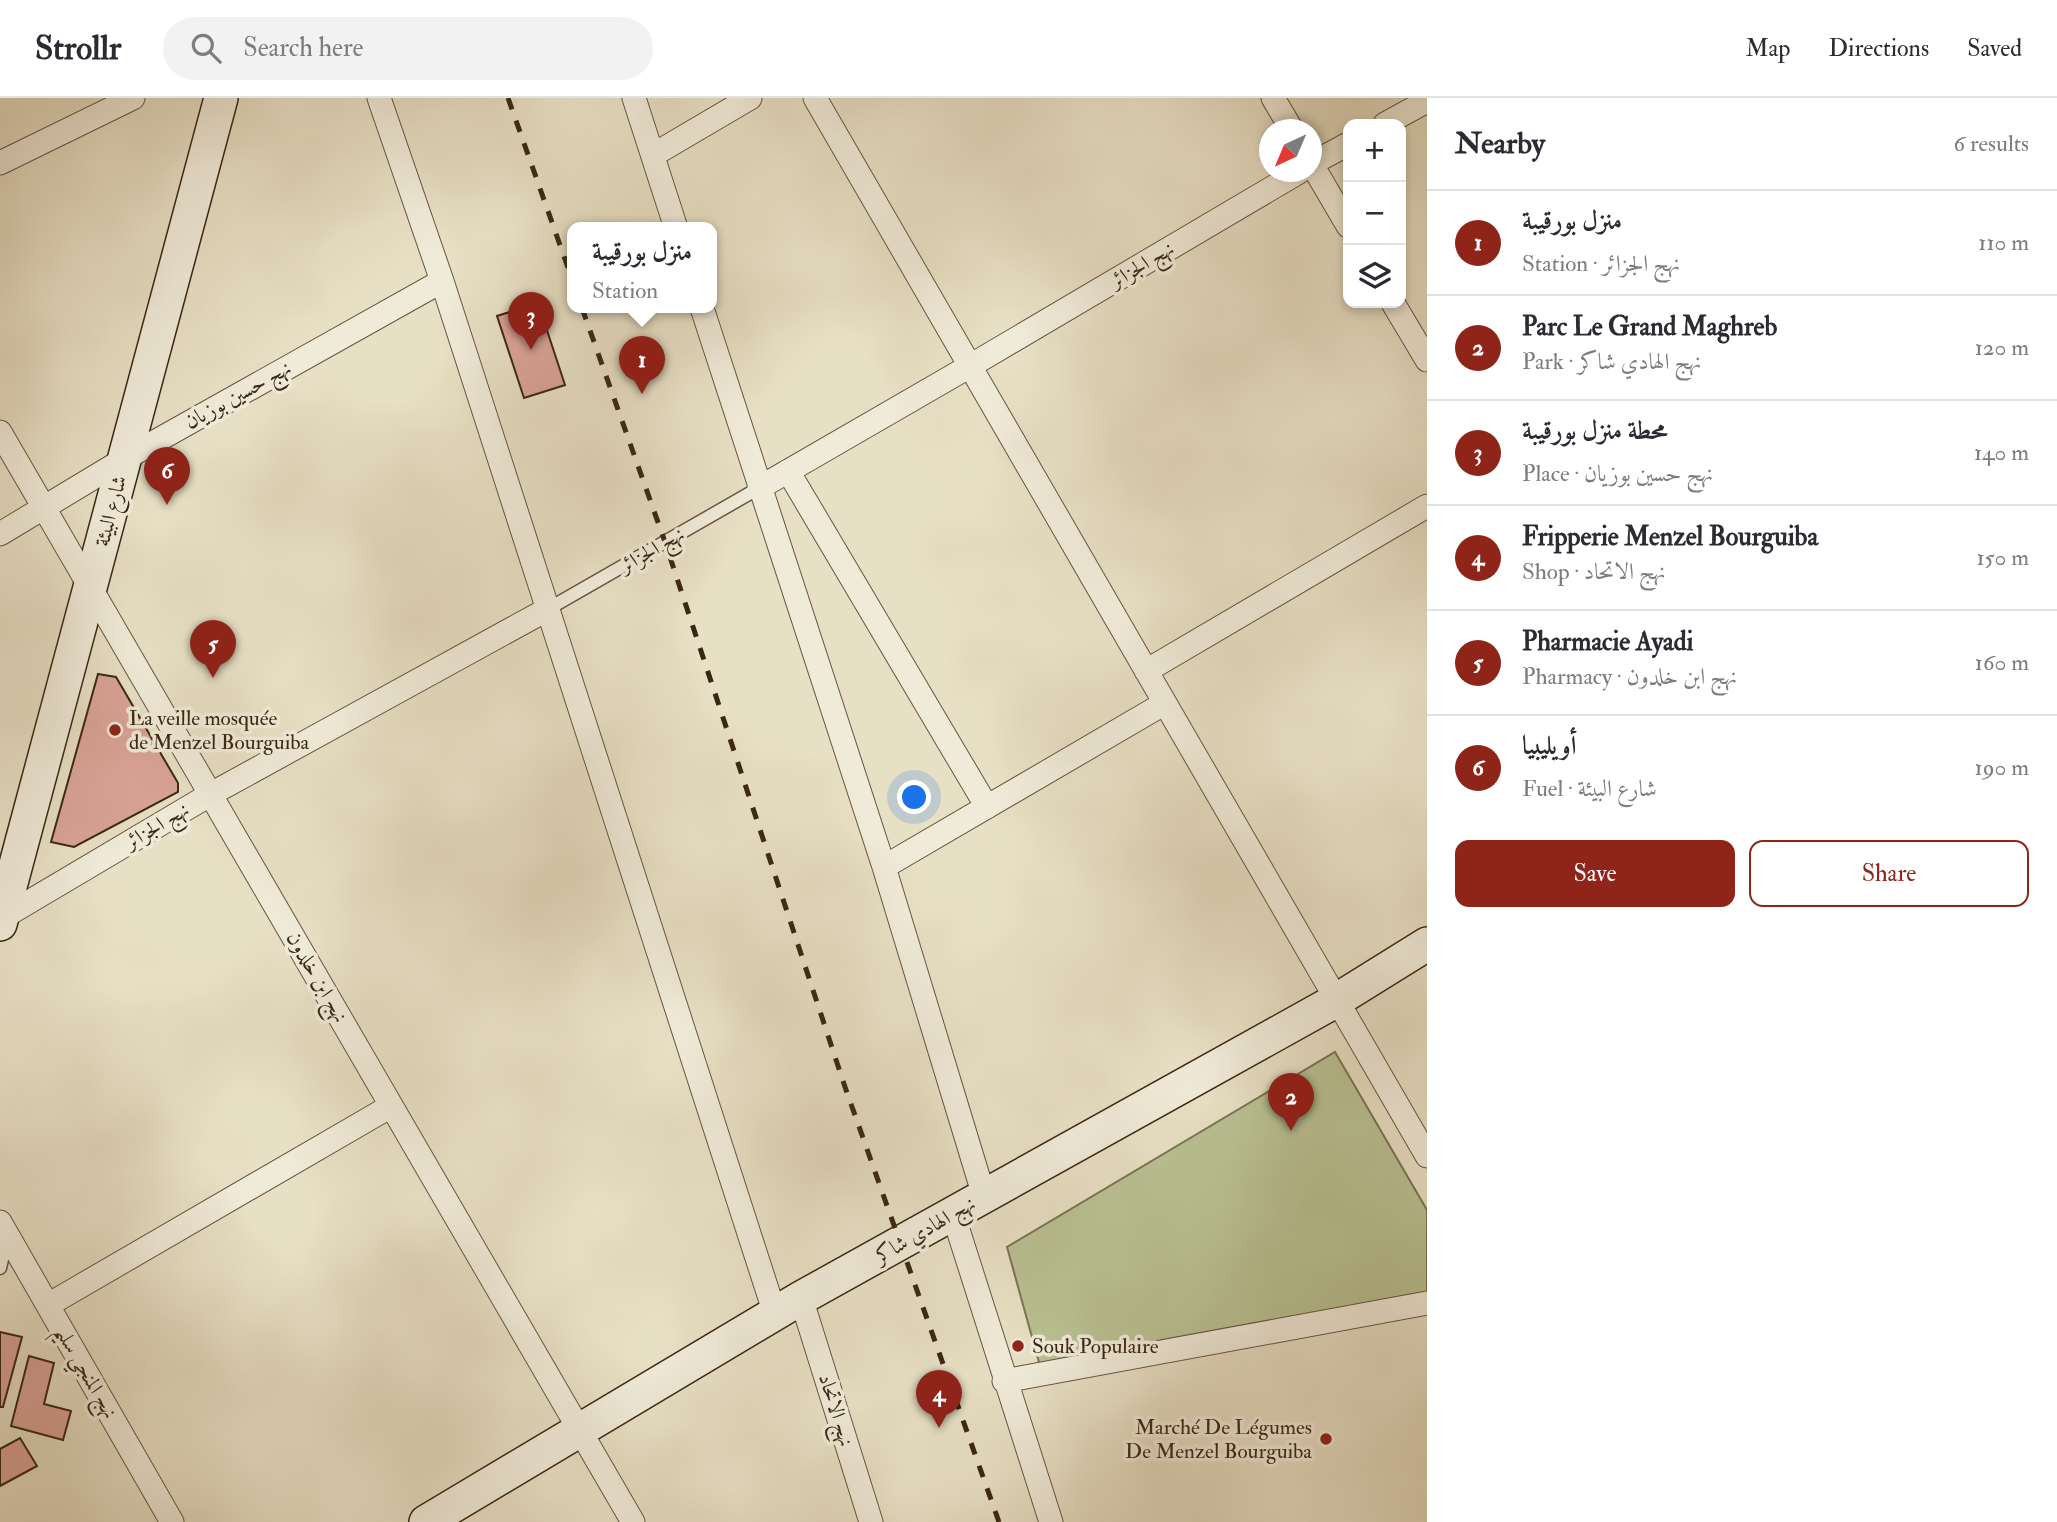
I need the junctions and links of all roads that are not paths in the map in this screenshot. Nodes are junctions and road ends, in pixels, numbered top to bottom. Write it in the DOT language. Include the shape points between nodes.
graph roads {
  1 [pos="133,98"];
  2 [pos="220,98"];
  3 [pos="379,98"];
  4 [pos="634,98"];
  5 [pos="750,98"];
  6 [pos="815,98"];
  7 [pos="1273,98"];
  8 [pos="1427,101"];
  9 [pos="1285,119"];
  10 [pos="1394,119"];
  11 [pos="1343,147"];
  12 [pos="653,155"];
  13 [pos="1322,158"];
  14 [pos="0,163"];
  15 [pos="1322,181"];
  16 [pos="1282,182"];
  17 [pos="1343,217"];
  18 [pos="674,222"];
  19 [pos="442,281"];
  20 [pos="1396,308"];
  21 [pos="704,313"];
  22 [pos="1427,360"];
  23 [pos="970,366"];
  24 [pos="0,432"];
  25 [pos="126,458"];
  26 [pos="788,471"];
  27 [pos="759,488"];
  28 [pos="1427,506"];
  29 [pos="44,508"];
  30 [pos="0,534"];
  31 [pos="90,587"];
  32 [pos="548,610"];
  33 [pos="1146,671"];
  34 [pos="1165,703"];
  35 [pos="211,794"];
  36 [pos="987,807"];
  37 [pos="884,867"];
  38 [pos="0,921"];
  39 [pos="1427,944"];
  40 [pos="1337,1000"];
  41 [pos="391,1106"];
  42 [pos="1427,1156"];
  43 [pos="984,1196"];
  44 [pos="953,1214"];
  45 [pos="4,1228"];
  46 [pos="0,1268"];
  47 [pos="1427,1303"];
  48 [pos="48,1305"];
  49 [pos="788,1306"];
  50 [pos="1004,1381"];
  51 [pos="580,1431"];
  52 [pos="172,1522"];
  53 [pos="426,1522"];
  54 [pos="633,1522"];
  55 [pos="871,1522"];
  56 [pos="1051,1522"];
  1 -- 14 [label="street"];
  2 -- 25 [label="street, شارع البيئة"];
  3 -- 19 [label="street, نهج الاتحاد"];
  4 -- 12 [label="street"];
  5 -- 12 [label="street"];
  6 -- 23 [label="street"];
  7 -- 9 [label="street"];
  8 -- 10 [label="street"];
  11 -- 13 [label="street"];
  12 -- 18 [label="street"];
  15 -- 17 [label="street"];
  16 -- 23 [label="street, نهج الجزائر"];
  19 -- 25 [label="street, نهج حسين بوزيان"];
  19 -- 32 [label="street, نهج الاتحاد"];
  20 -- 22 [label="street"];
  21 -- 27 [label="street"];
  23 -- 26 [label="street, نهج الجزائر"];
  23 -- 33 [label="street"];
  24 -- 29 [label="street, نهج ابن خلدون"];
  25 -- 29 [label="street, نهج حسين بوزيان"];
  25 -- 31 [label="street, شارع البيئة"];
  26 -- 27 [label="street, نهج الجزائر"];
  26 -- 36 [label="street"];
  27 -- 32 [label="lane, نهج الجزائر"];
  27 -- 37 [label="street"];
  28 -- 33 [label="street"];
  29 -- 30 [label="street, نهج حسين بوزيان"];
  29 -- 31 [label="street, نهج ابن خلدون"];
  31 -- 35 [label="street, نهج ابن خلدون"];
  31 -- 38 [label="street, شارع البيئة"];
  32 -- 35 [label="street, نهج الجزائر"];
  32 -- 49 [label="street, نهج الاتحاد"];
  33 -- 34 [label="street"];
  34 -- 36 [label="street"];
  34 -- 40 [label="street"];
  35 -- 38 [label="street, نهج الجزائر"];
  35 -- 41 [label="street, نهج ابن خلدون"];
  36 -- 37 [label="street"];
  37 -- 43 [label="street"];
  39 -- 40 [label="street, نهج الهادي شاكر"];
  40 -- 42 [label="street"];
  40 -- 43 [label="street, نهج الهادي شاكر"];
  41 -- 48 [label="street"];
  41 -- 51 [label="street, نهج ابن خلدون"];
  43 -- 44 [label="street, نهج الهادي شاكر"];
  44 -- 49 [label="street, نهج الهادي شاكر"];
  44 -- 50 [label="street"];
  45 -- 46 [label="lane"];
  45 -- 48 [label="street, نهج المنجي سليم"];
  47 -- 50 [label="street"];
  48 -- 52 [label="street, نهج المنجي سليم"];
  49 -- 51 [label="street, نهج الهادي شاكر"];
  49 -- 55 [label="street, نهج الاتحاد"];
  50 -- 56 [label="street"];
  51 -- 53 [label="street, نهج الهادي شاكر"];
  51 -- 54 [label="street, نهج ابن خلدون"];
}
